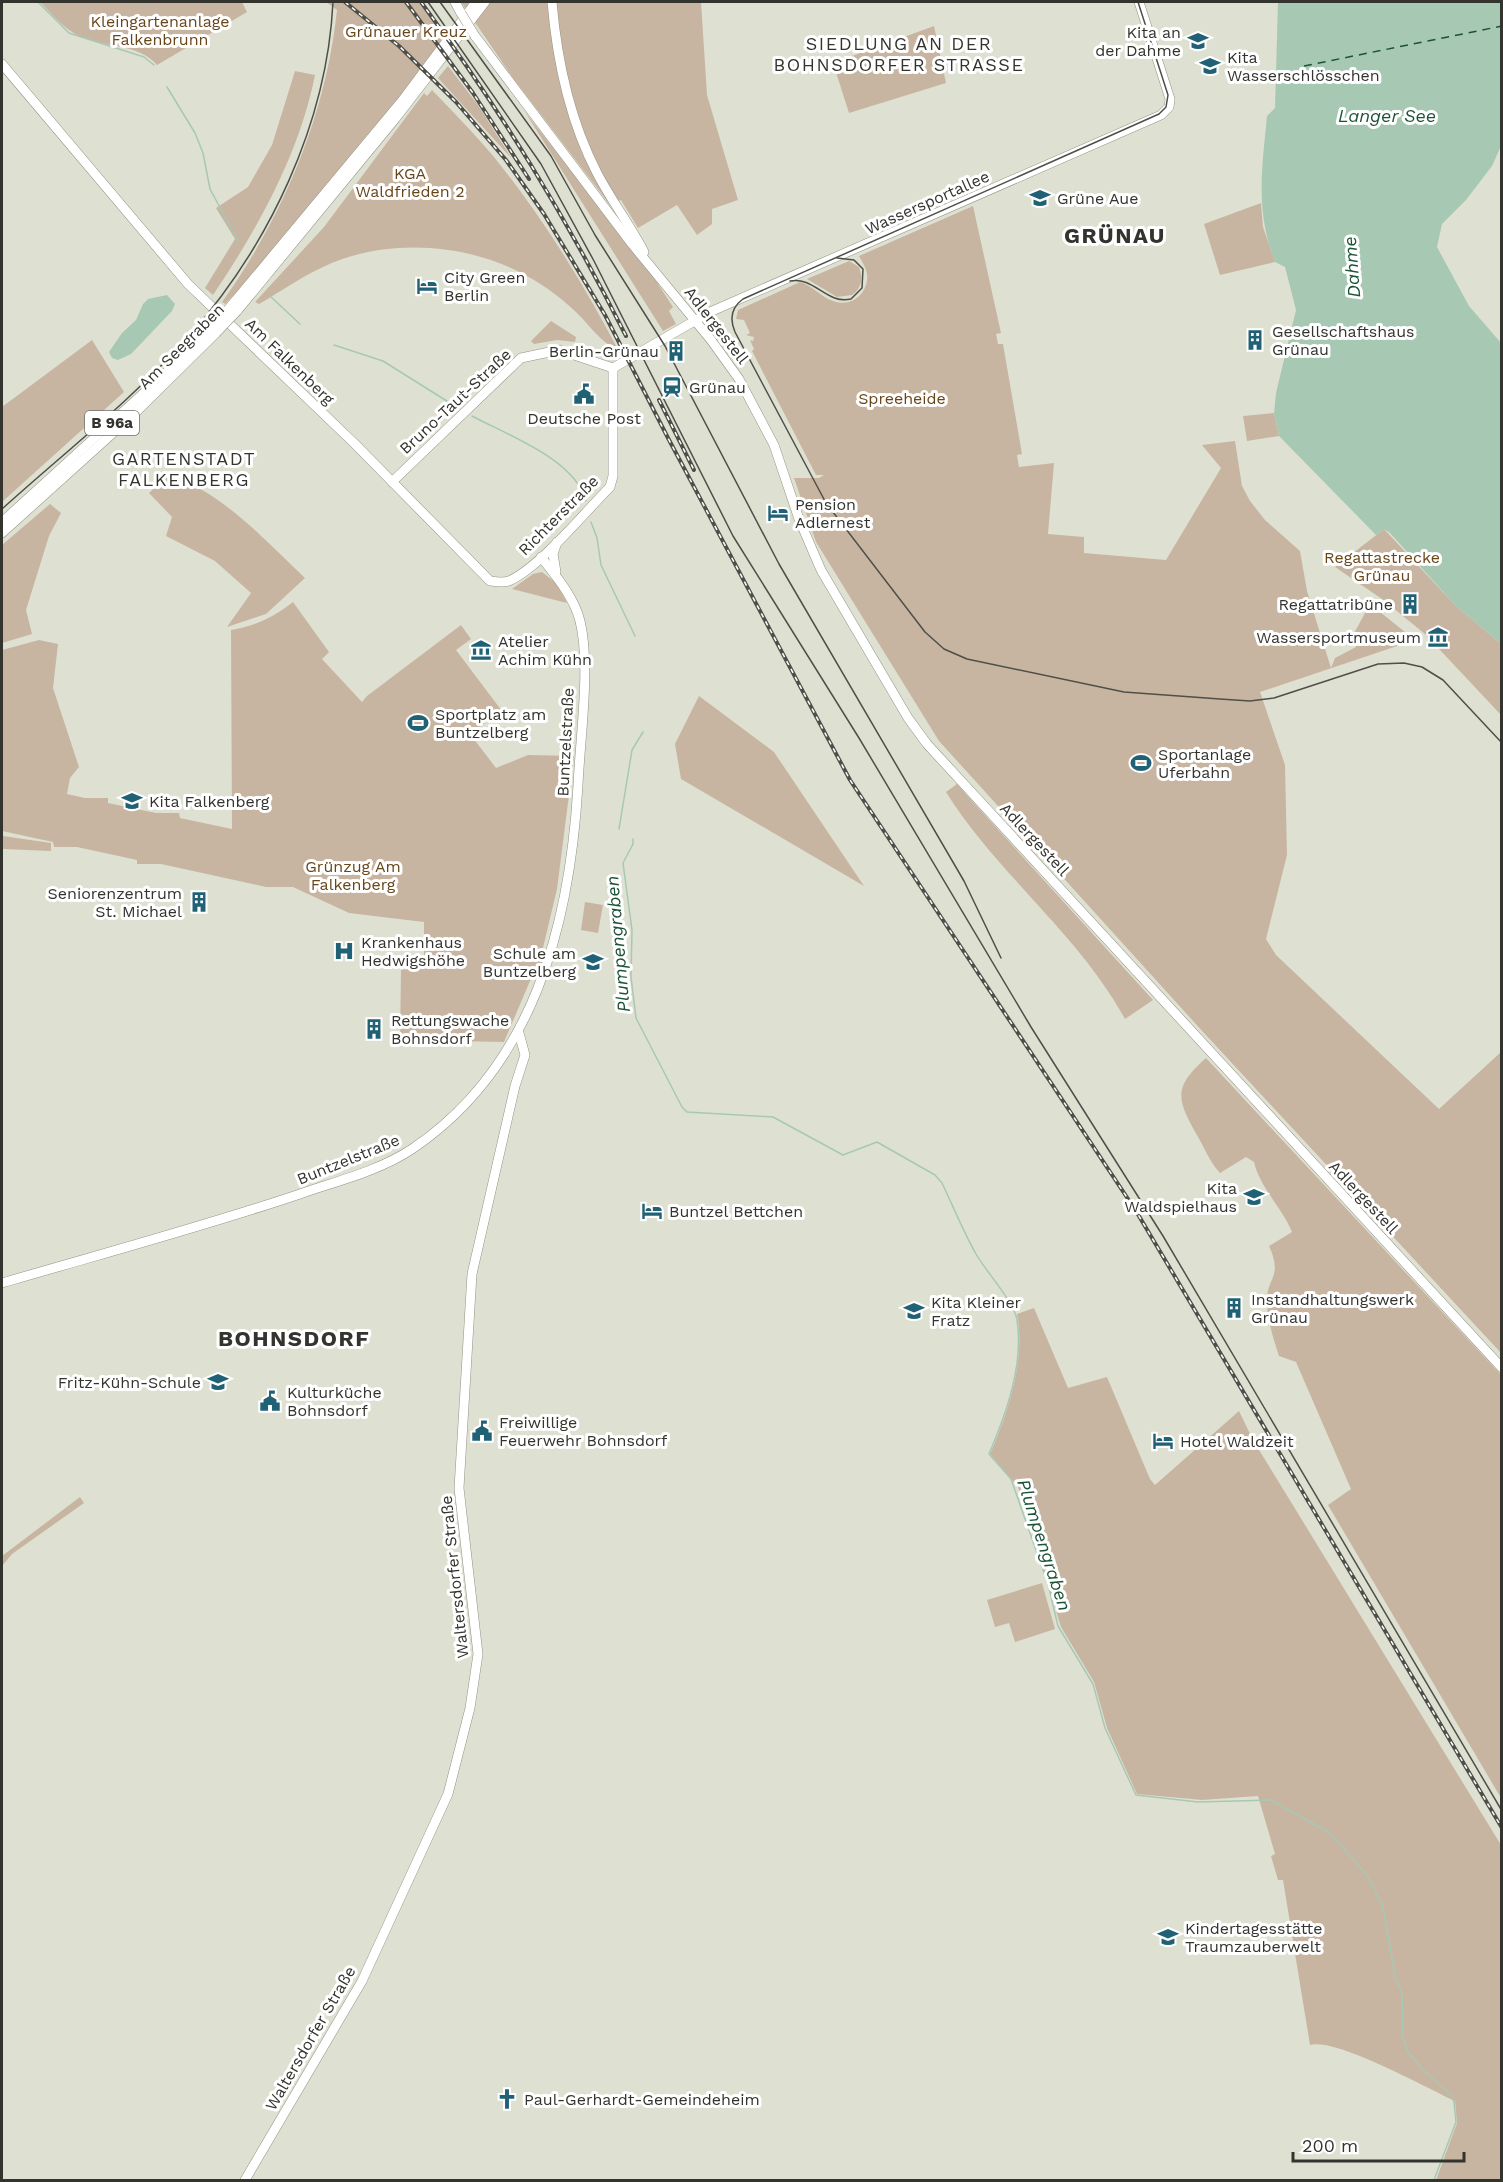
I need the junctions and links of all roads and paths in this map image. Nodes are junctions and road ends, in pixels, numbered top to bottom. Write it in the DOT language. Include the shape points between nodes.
graph roads {
  1 [pos="455,2"];
  2 [pos="476,2"];
  3 [pos="485,2"];
  4 [pos="552,2"];
  5 [pos="1139,2"];
  6 [pos="2,64"];
  7 [pos="360,158"];
  8 [pos="648,261"];
  9 [pos="694,321"];
  10 [pos="214,330"];
  11 [pos="613,368"];
  12 [pos="392,482"];
  13 [pos="2,522"];
  14 [pos="2,533"];
  15 [pos="558,540"];
  16 [pos="541,557"];
  17 [pos="558,577"];
  18 [pos="501,582"];
  19 [pos="519,1033"];
  20 [pos="2,1283"];
  21 [pos="1502,1368"];
  22 [pos="245,2181"];
  1 -- 8 [label="main road, Adlergestell, bridge" via="476,36"];
  2 -- 7 [label="main road, B 96a"];
  3 -- 7 [label="main road, B 96a"];
  4 -- 8 [label="main road, Adlergestell" via="561,71 575,122 597,173"];
  5 -- 9 [label="main road, Wassersportallee" via="1169,96 1169,106 1161,115"];
  6 -- 12 [label="main road, Am Falkenberg" via="189,284"];
  7 -- 10 [label="main road, Am Seegraben / B 96a, bridge"];
  8 -- 9 [label="main road, Adlergestell"];
  9 -- 11 [label="main road"];
  9 -- 21 [label="main road, Adlergestell" via="723,355 755,406 821,570 917,731"];
  10 -- 13 [label="main road, Am Seegraben / B 96a"];
  10 -- 14 [label="main road, Am Seegraben / B 96a" via="135,414"];
  11 -- 12 [label="main road, Bruno-Taut-Straße" via="559,350 521,358"];
  11 -- 15 [label="main road, Richterstraße" via="612,483"];
  12 -- 18 [label="main road, Am Falkenberg" via="486,578"];
  15 -- 16 [label="main road, Richterstraße"];
  15 -- 17 [label="main road, Buntzelstraße" via="553,563"];
  16 -- 17 [label="main road, Buntzelstraße"];
  16 -- 18 [label="main road, Richterstraße" via="512,579"];
  17 -- 19 [label="main road, Buntzelstraße" via="582,630 583,697 575,832 546,970"];
  19 -- 20 [label="main road, Buntzelstraße" via="465,1102 400,1156 259,1208"];
  19 -- 22 [label="main road, Waltersdorfer Straße" via="525,1058 515,1086 472,1274 459,1488 478,1654 474,1694 448,1794 366,1973"];
}
